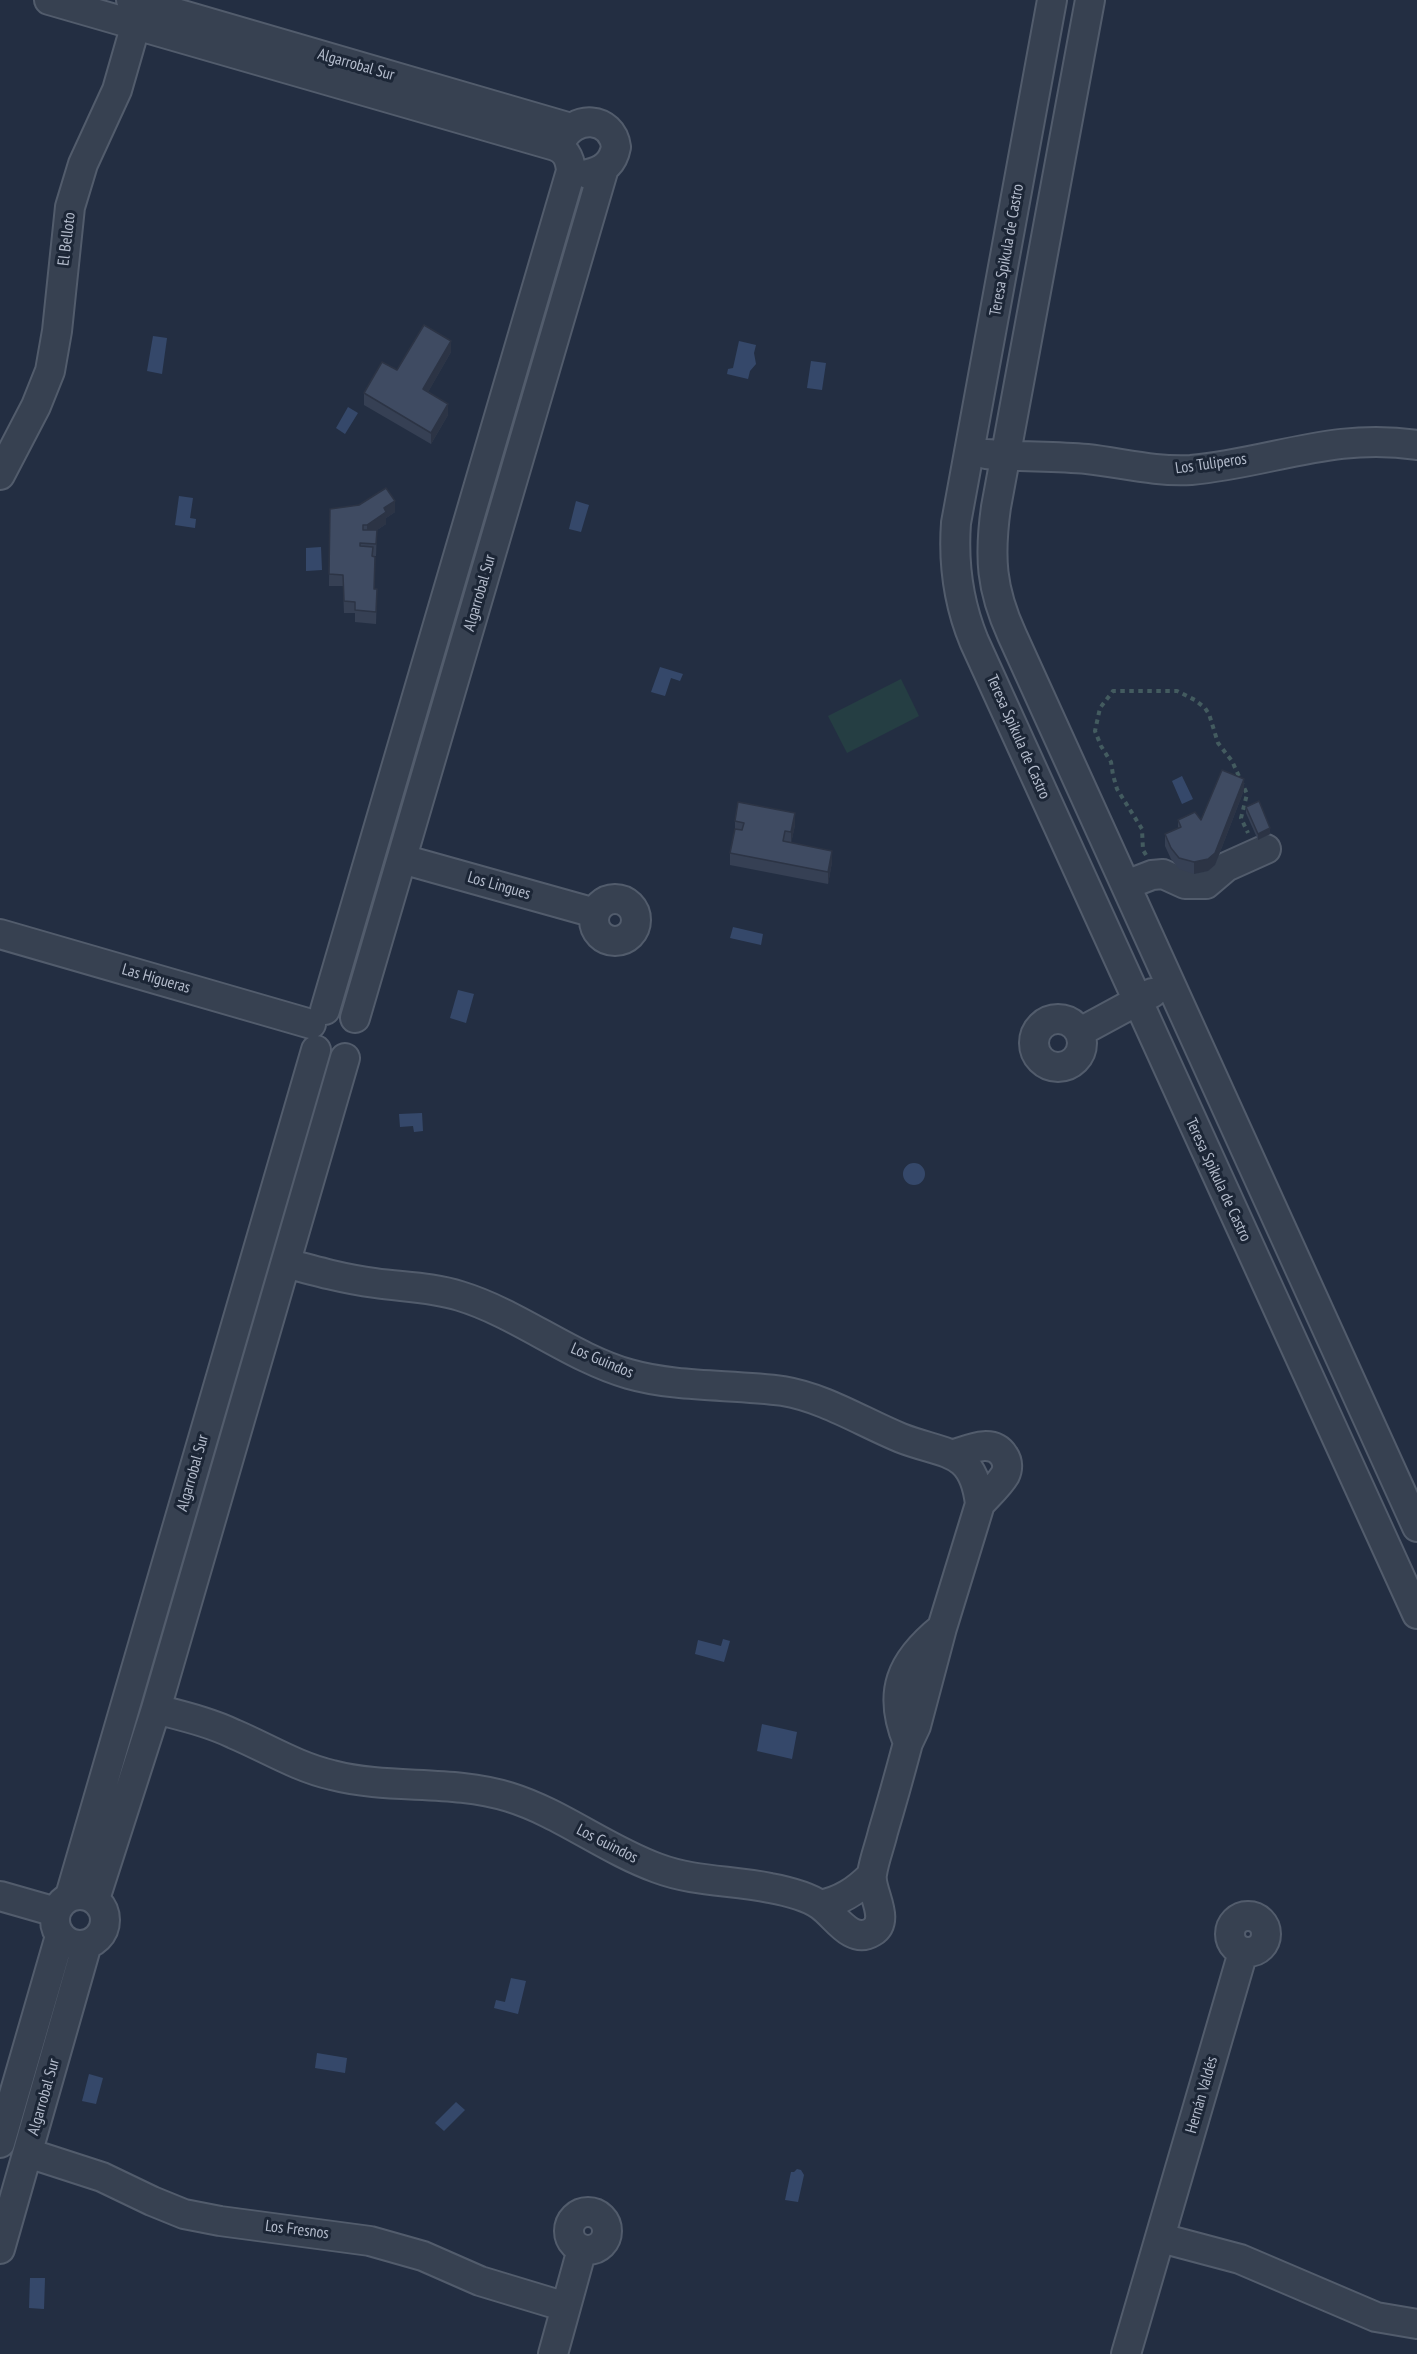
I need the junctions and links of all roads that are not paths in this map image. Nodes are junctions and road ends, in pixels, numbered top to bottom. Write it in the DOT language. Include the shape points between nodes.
graph roads {
  1 [pos="49,0"];
  2 [pos="1052,0"];
  3 [pos="1090,0"];
  4 [pos="139,6"];
  5 [pos="567,149"];
  6 [pos="604,168"];
  7 [pos="1417,445"];
  8 [pos="969,452"];
  9 [pos="1005,456"];
  10 [pos="0,475"];
  11 [pos="1262,851"];
  12 [pos="402,859"];
  13 [pos="1126,885"];
  14 [pos="595,913"];
  15 [pos="0,934"];
  16 [pos="1170,984"];
  17 [pos="1136,1000"];
  18 [pos="355,1018"];
  19 [pos="317,1028"];
  20 [pos="1080,1032"];
  21 [pos="345,1058"];
  22 [pos="286,1263"];
  23 [pos="1365,1413"];
  24 [pos="1332,1427"];
  25 [pos="955,1454"];
  26 [pos="980,1504"];
  27 [pos="1417,1527"];
  28 [pos="1417,1614"];
  29 [pos="156,1709"];
  30 [pos="871,1876"];
  31 [pos="0,1896"];
  32 [pos="820,1905"];
  33 [pos="74,1918"];
  34 [pos="1243,1952"];
  35 [pos="0,2143"];
  36 [pos="28,2153"];
  37 [pos="1161,2238"];
  38 [pos="0,2249"];
  39 [pos="582,2249"];
  40 [pos="566,2307"];
  41 [pos="1417,2324"];
  42 [pos="553,2354"];
  43 [pos="1126,2354"];
  1 -- 4 [label="street, Algarrobal Sur"];
  2 -- 8 [label="street, Teresa Spikula de Castro"];
  3 -- 9 [label="street"];
  4 -- 5 [label="street, Algarrobal Sur"];
  4 -- 10 [label="street, El Belloto" via="117,90 83,164 70,207 50,372"];
  5 -- 6 [label="street, Algarrobal Sur" via="589,174"];
  5 -- 6 [label="street, Algarrobal Sur" via="583,122 602,126 615,142 615,152"];
  5 -- 19 [label="street, Algarrobal Sur"];
  6 -- 12 [label="street, Algarrobal Sur"];
  7 -- 9 [label="street, Los Tuliperos" via="1347,442 1211,467 1173,470 1075,458"];
  8 -- 9 [label="street, Los Tuliperos"];
  8 -- 17 [label="street, Teresa Spikula de Castro" via="954,545 962,606 974,641"];
  9 -- 13 [label="street" via="991,540 996,593"];
  11 -- 13 [label="street" via="1226,867 1206,884 1185,884 1163,874"];
  12 -- 14 [label="street, Los Lingues"];
  12 -- 18 [label="street, Algarrobal Sur"];
  13 -- 16 [label="street"];
  15 -- 19 [label="street, Las Higueras"];
  16 -- 17 [label="street"];
  16 -- 23 [label="street"];
  17 -- 20 [label="street"];
  17 -- 24 [label="street, Teresa Spikula de Castro"];
  18 -- 19 [label="street" via="338,1009"];
  18 -- 21 [label="street" via="360,1037"];
  19 -- 21 [label="street" via="329,1059"];
  19 -- 33 [label="street, Algarrobal Sur"];
  21 -- 22 [label="street, Algarrobal Sur"];
  22 -- 25 [label="street, Los Guindos" via="341,1278 462,1296 630,1374 807,1397 900,1437"];
  22 -- 29 [label="street, Algarrobal Sur"];
  23 -- 24 [label="street"];
  23 -- 27 [label="street"];
  24 -- 28 [label="street, Teresa Spikula de Castro"];
  25 -- 26 [label="street" via="972,1476"];
  25 -- 26 [label="street, Los Guindos" via="987,1446 1005,1458 1005,1474"];
  26 -- 30 [label="street, Los Guindos" via="942,1628 919,1648 905,1668 899,1712 908,1743"];
  29 -- 32 [label="street, Los Guindos" via="232,1733 300,1765 334,1776 444,1786 507,1797 656,1868 691,1878 770,1888"];
  29 -- 33 [label="street, Algarrobal Sur"];
  30 -- 32 [label="street" via="848,1895"];
  30 -- 32 [label="street, Los Guindos" via="880,1919 872,1933 850,1931"];
  31 -- 33 [label="street"];
  33 -- 35 [label="street, Algarrobal Sur"];
  33 -- 36 [label="street, Algarrobal Sur"];
  34 -- 37 [label="street, Hernán Valdés"];
  36 -- 38 [label="street, Algarrobal Sur"];
  36 -- 40 [label="street, Los Fresnos" via="102,2177 184,2214 370,2241"];
  37 -- 41 [label="street" via="1240,2259 1376,2317"];
  37 -- 43 [label="street, Hernán Valdés"];
  39 -- 40 [label="street"];
  40 -- 42 [label="street"];
}
